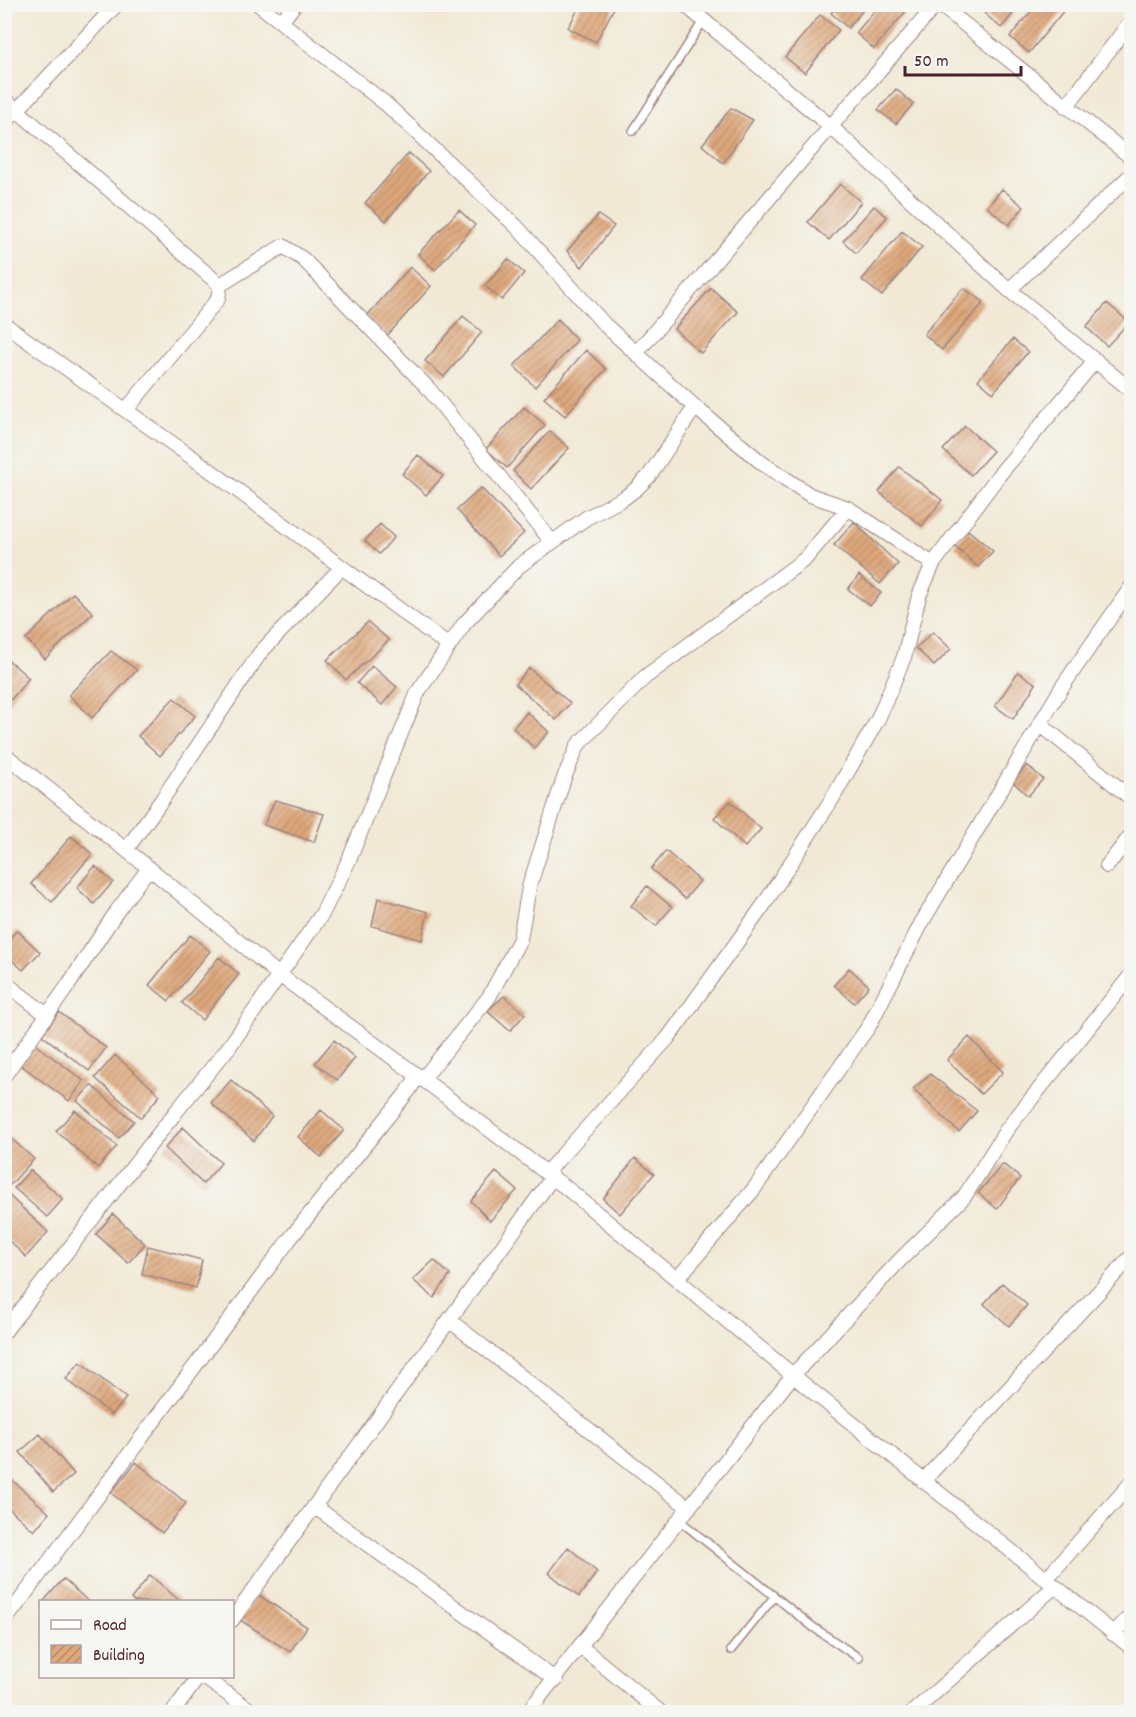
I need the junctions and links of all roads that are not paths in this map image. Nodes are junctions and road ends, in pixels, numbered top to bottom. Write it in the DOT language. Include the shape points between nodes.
graph roads {
  1 [pos="117,4"];
  2 [pos="258,4"];
  3 [pos="295,4"];
  4 [pos="684,4"];
  5 [pos="938,4"];
  6 [pos="1131,20"];
  7 [pos="704,21"];
  8 [pos="281,22"];
  9 [pos="4,99"];
  10 [pos="1066,107"];
  11 [pos="18,109"];
  12 [pos="4,124"];
  13 [pos="830,126"];
  14 [pos="633,131"];
  15 [pos="1131,158"];
  16 [pos="1131,174"];
  17 [pos="219,285"];
  18 [pos="1009,290"];
  19 [pos="4,324"];
  20 [pos="636,353"];
  21 [pos="1096,360"];
  22 [pos="1131,391"];
  23 [pos="695,407"];
  24 [pos="126,410"];
  25 [pos="848,508"];
  26 [pos="552,542"];
  27 [pos="933,564"];
  28 [pos="342,567"];
  29 [pos="1131,586"];
  30 [pos="449,646"];
  31 [pos="1040,724"];
  32 [pos="4,754"];
  33 [pos="1131,799"];
  34 [pos="1131,834"];
  35 [pos="126,850"];
  36 [pos="1107,866"];
  37 [pos="149,868"];
  38 [pos="278,974"];
  39 [pos="1131,974"];
  40 [pos="4,982"];
  41 [pos="47,1016"];
  42 [pos="4,1076"];
  43 [pos="420,1078"];
  44 [pos="549,1176"];
  45 [pos="1131,1256"];
  46 [pos="677,1279"];
  47 [pos="449,1320"];
  48 [pos="4,1332"];
  49 [pos="793,1375"];
  50 [pos="923,1481"];
  51 [pos="1131,1482"];
  52 [pos="314,1506"];
  53 [pos="689,1508"];
  54 [pos="679,1520"];
  55 [pos="1050,1583"];
  56 [pos="774,1597"];
  57 [pos="1131,1614"];
  58 [pos="234,1617"];
  59 [pos="4,1623"];
  60 [pos="1113,1634"];
  61 [pos="581,1647"];
  62 [pos="1131,1648"];
  63 [pos="731,1650"];
  64 [pos="859,1658"];
  65 [pos="199,1678"];
  66 [pos="201,1678"];
  67 [pos="556,1680"];
  68 [pos="173,1713"];
  69 [pos="253,1713"];
  70 [pos="528,1713"];
  71 [pos="660,1713"];
  72 [pos="913,1713"];
  1 -- 11 [label="street"];
  2 -- 8 [label="street"];
  3 -- 8 [label="street"];
  4 -- 7 [label="street"];
  5 -- 10 [label="street"];
  5 -- 13 [label="street"];
  6 -- 10 [label="street"];
  7 -- 13 [label="street"];
  7 -- 14 [label="lane"];
  8 -- 20 [label="street" via="395,112 516,226 605,325"];
  9 -- 11 [label="street"];
  10 -- 15 [label="street"];
  11 -- 12 [label="street"];
  11 -- 17 [label="street"];
  13 -- 18 [label="street"];
  13 -- 20 [label="street"];
  16 -- 18 [label="street"];
  17 -- 24 [label="street" via="219,299"];
  17 -- 26 [label="street" via="283,246 303,259 428,388"];
  18 -- 21 [label="street"];
  19 -- 24 [label="street"];
  20 -- 23 [label="street"];
  21 -- 22 [label="street"];
  21 -- 27 [label="street" via="999,475"];
  23 -- 25 [label="street" via="781,476 810,495"];
  23 -- 26 [label="street" via="636,489"];
  24 -- 28 [label="street"];
  25 -- 27 [label="street"];
  25 -- 43 [label="street" via="805,559 645,677 578,745 529,887 520,939 489,997"];
  26 -- 30 [label="street" via="519,566 464,624"];
  27 -- 44 [label="street" via="919,596 904,657 878,719 832,799 763,906 668,1038"];
  28 -- 30 [label="street"];
  28 -- 35 [label="street" via="260,653"];
  29 -- 31 [label="street"];
  30 -- 38 [label="street" via="418,692 349,860 322,914"];
  31 -- 33 [label="street"];
  31 -- 46 [label="street" via="922,922 869,1026 754,1189"];
  32 -- 35 [label="street"];
  34 -- 36 [label="street"];
  35 -- 37 [label="street"];
  37 -- 38 [label="street"];
  37 -- 41 [label="street"];
  38 -- 43 [label="street"];
  38 -- 48 [label="street" via="229,1047"];
  39 -- 49 [label="street" via="1007,1129 964,1197"];
  40 -- 41 [label="street"];
  41 -- 42 [label="street"];
  43 -- 44 [label="street"];
  43 -- 59 [label="street" via="282,1250"];
  44 -- 46 [label="street"];
  44 -- 47 [label="street"];
  45 -- 50 [label="street"];
  46 -- 49 [label="street"];
  47 -- 52 [label="street"];
  47 -- 53 [label="street"];
  49 -- 50 [label="street"];
  49 -- 53 [label="street"];
  50 -- 55 [label="street"];
  51 -- 55 [label="street"];
  52 -- 58 [label="street"];
  52 -- 67 [label="street"];
  53 -- 54 [label="street"];
  54 -- 56 [label="lane"];
  54 -- 61 [label="street"];
  55 -- 60 [label="street"];
  55 -- 72 [label="street"];
  56 -- 63 [label="lane"];
  56 -- 64 [label="lane"];
  57 -- 60 [label="street"];
  60 -- 62 [label="street"];
  61 -- 67 [label="street"];
  61 -- 71 [label="street"];
  65 -- 68 [label="street"];
  66 -- 69 [label="street"];
  67 -- 70 [label="street"];
}
